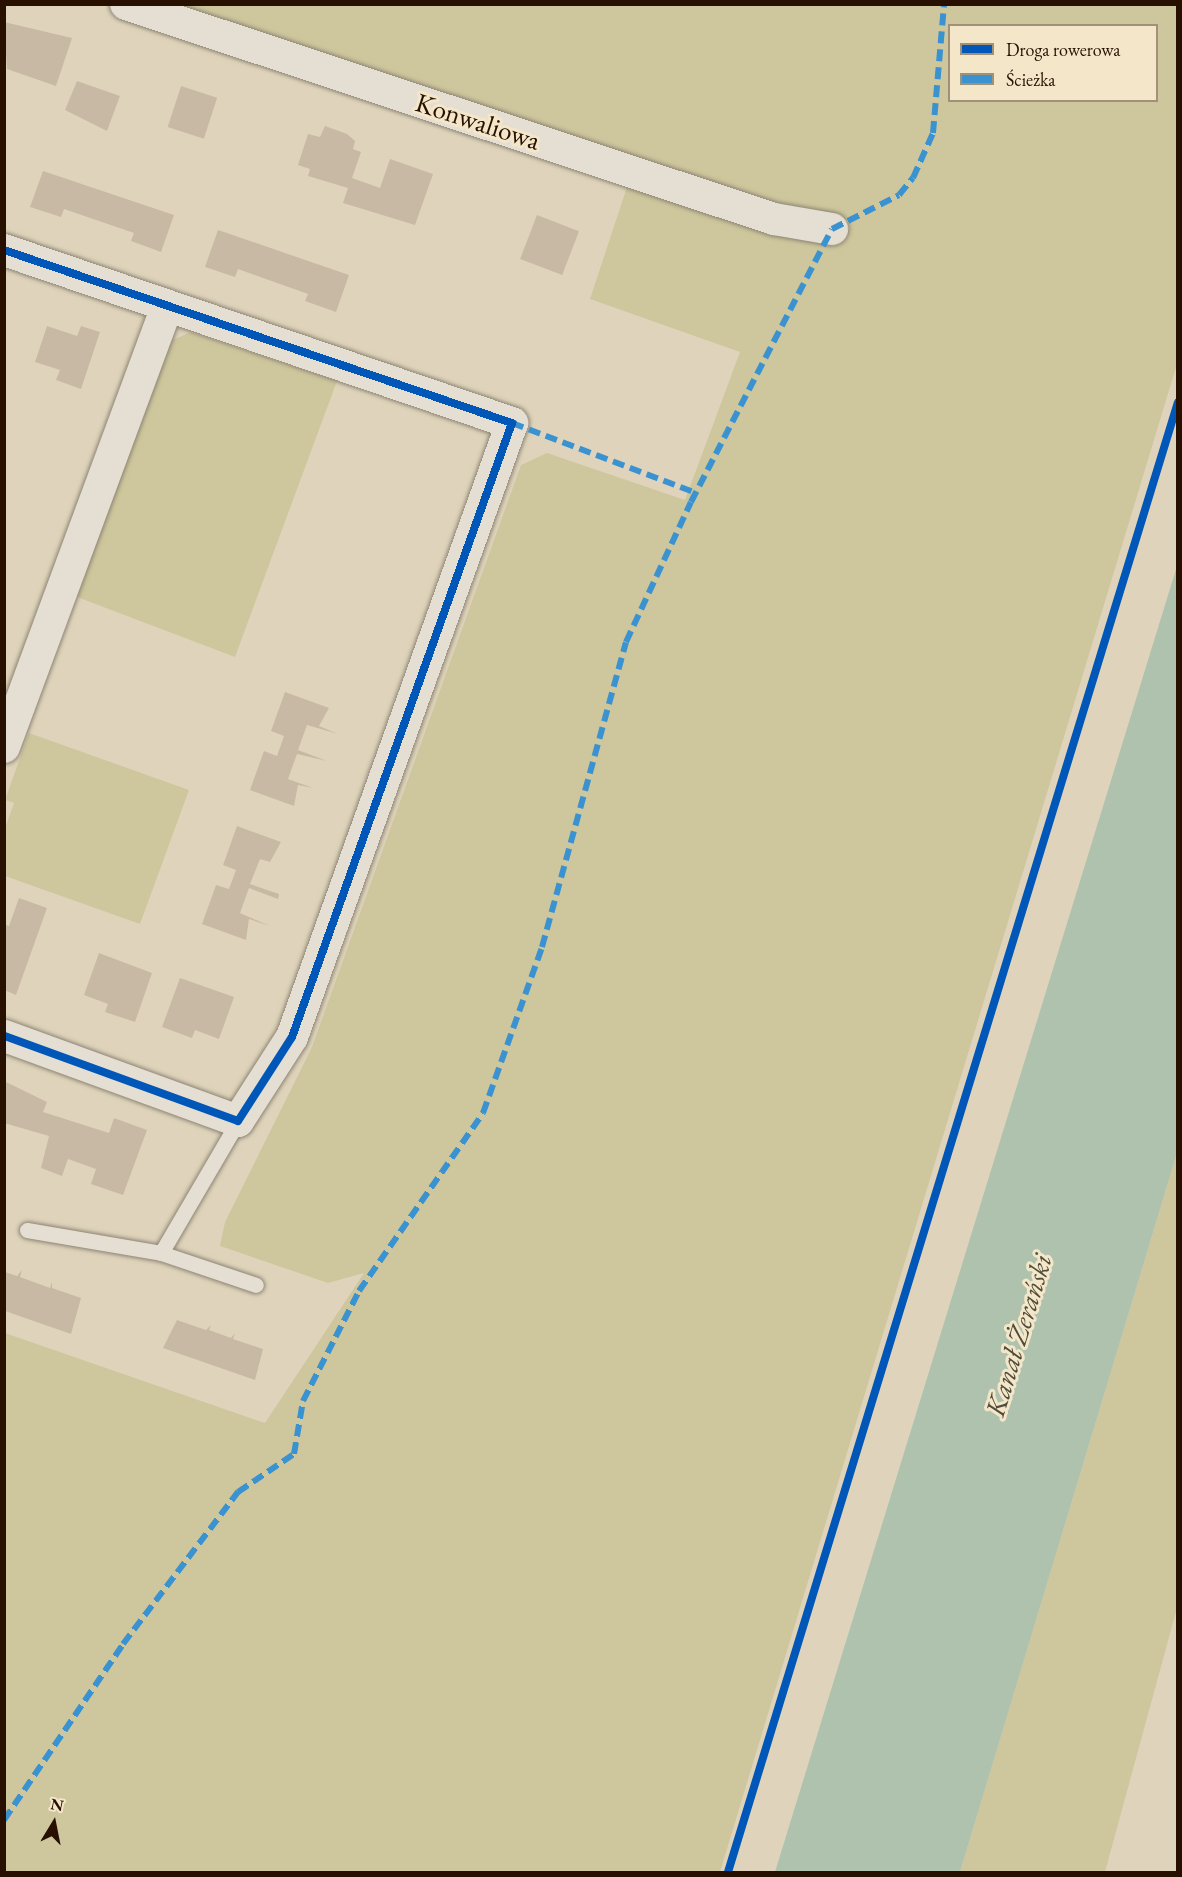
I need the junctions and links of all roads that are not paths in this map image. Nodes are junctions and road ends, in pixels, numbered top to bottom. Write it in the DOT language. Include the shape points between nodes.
graph roads {
  1 [pos="126,4"];
  2 [pos="832,229"];
  3 [pos="4,250"];
  4 [pos="167,306"];
  5 [pos="4,747"];
  6 [pos="4,1036"];
  7 [pos="238,1121"];
  8 [pos="27,1230"];
  9 [pos="161,1253"];
  10 [pos="256,1285"];
  1 -- 2 [label="street, Konwaliowa" via="774,219"];
  3 -- 4 [label="street"];
  4 -- 5 [label="street"];
  4 -- 7 [label="street" via="512,423 292,1037"];
  6 -- 7 [label="street"];
  7 -- 9 [label="lane"];
  8 -- 9 [label="lane"];
  9 -- 10 [label="lane"];
}
